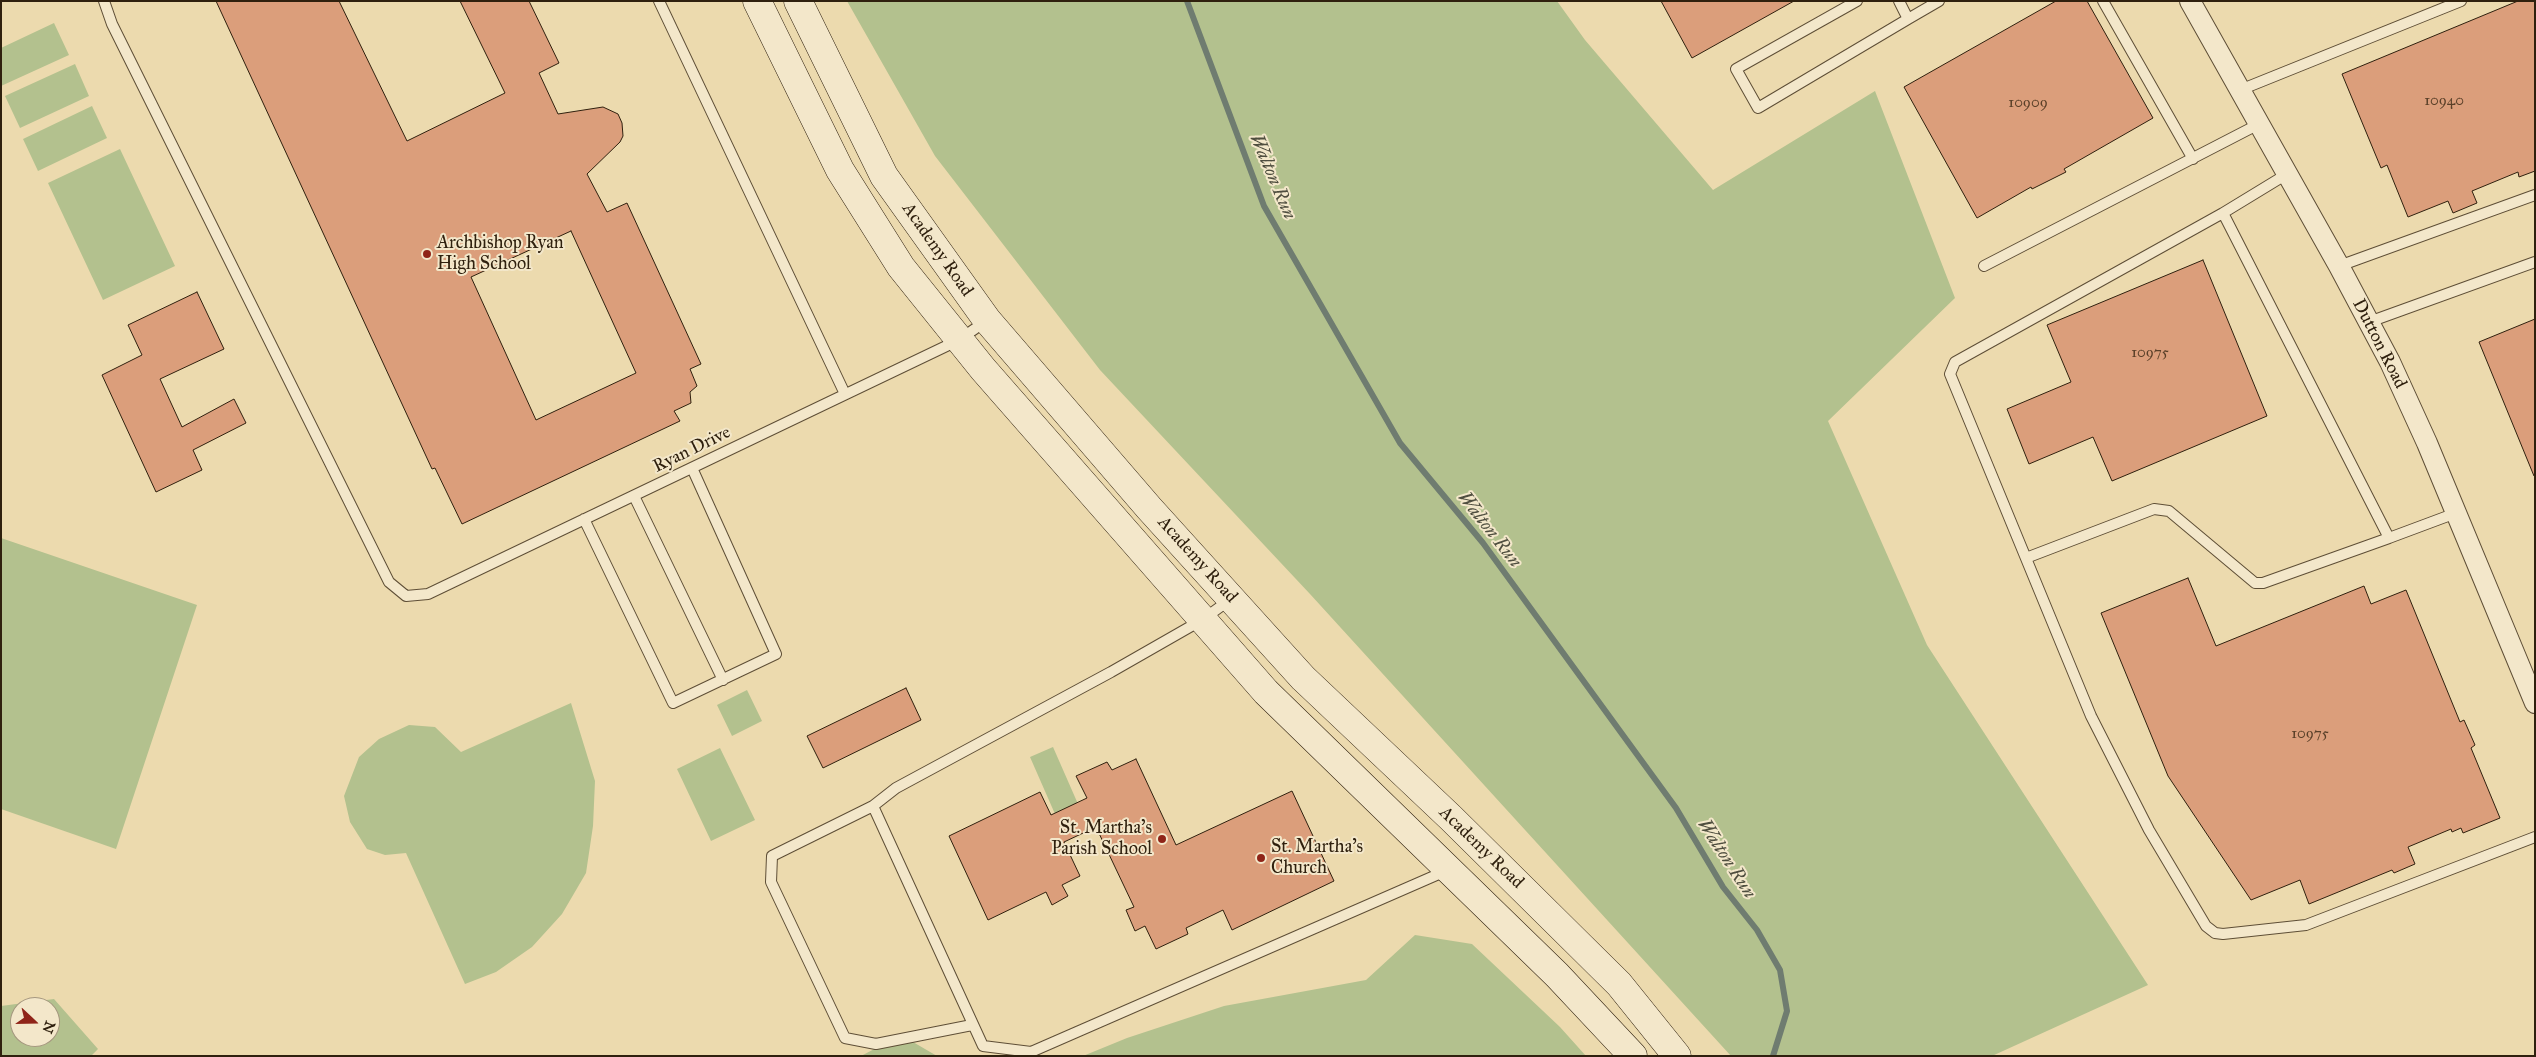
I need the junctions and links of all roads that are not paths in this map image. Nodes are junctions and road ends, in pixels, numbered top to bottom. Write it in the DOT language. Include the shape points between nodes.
graph roads {
  1 [pos="659,1"];
  2 [pos="756,1"];
  3 [pos="798,1"];
  4 [pos="1857,1"];
  5 [pos="1899,1"];
  6 [pos="1939,1"];
  7 [pos="2103,1"];
  8 [pos="2190,1"];
  9 [pos="2461,1"];
  10 [pos="108,4"];
  11 [pos="1908,19"];
  12 [pos="2240,90"];
  13 [pos="2259,124"];
  14 [pos="2193,159"];
  15 [pos="2287,174"];
  16 [pos="2535,195"];
  17 [pos="2223,213"];
  18 [pos="2535,262"];
  19 [pos="1984,266"];
  20 [pos="2339,266"];
  21 [pos="986,320"];
  22 [pos="2369,322"];
  23 [pos="959,340"];
  24 [pos="845,394"];
  25 [pos="692,468"];
  26 [pos="634,496"];
  27 [pos="2456,513"];
  28 [pos="584,519"];
  29 [pos="2389,538"];
  30 [pos="2026,558"];
  31 [pos="1232,599"];
  32 [pos="1202,620"];
  33 [pos="723,680"];
  34 [pos="2535,703"];
  35 [pos="873,806"];
  36 [pos="2535,837"];
  37 [pos="1475,842"];
  38 [pos="1449,870"];
  39 [pos="972,1025"];
  40 [pos="1634,1056"];
  41 [pos="1677,1056"];
  1 -- 24 [label="lane"];
  2 -- 23 [label="main road, Academy Road" via="840,170 901,267"];
  3 -- 21 [label="main road, Academy Road" via="884,176"];
  4 -- 11 [label="lane" via="1736,69 1758,108"];
  5 -- 11 [label="lane"];
  6 -- 11 [label="lane"];
  7 -- 14 [label="lane"];
  8 -- 12 [label="street, Dutton Road"];
  9 -- 12 [label="lane"];
  10 -- 28 [label="lane, Ryan Drive" via="112,24 388,582 406,596 428,594"];
  12 -- 13 [label="street, Dutton Road"];
  13 -- 14 [label="lane"];
  13 -- 15 [label="street, Dutton Road"];
  14 -- 19 [label="lane"];
  15 -- 17 [label="lane"];
  15 -- 20 [label="street, Dutton Road"];
  16 -- 20 [label="lane"];
  17 -- 29 [label="lane"];
  17 -- 30 [label="lane" via="1955,362 1950,374"];
  18 -- 22 [label="lane"];
  20 -- 22 [label="street, Dutton Road"];
  21 -- 23 [label="lane, Ryan Drive"];
  21 -- 31 [label="main road, Academy Road"];
  22 -- 27 [label="street, Dutton Road" via="2390,362"];
  23 -- 24 [label="lane, Ryan Drive"];
  23 -- 32 [label="main road, Academy Road"];
  24 -- 25 [label="lane, Ryan Drive"];
  25 -- 26 [label="lane, Ryan Drive"];
  25 -- 33 [label="lane" via="776,654"];
  26 -- 28 [label="lane, Ryan Drive"];
  26 -- 33 [label="lane"];
  27 -- 29 [label="lane"];
  27 -- 34 [label="street, Dutton Road"];
  28 -- 33 [label="lane" via="673,704"];
  29 -- 30 [label="lane" via="2263,583 2255,583 2169,511 2154,509"];
  30 -- 36 [label="lane" via="2090,716 2149,830 2206,926 2215,933 2306,925"];
  31 -- 32 [label="lane"];
  31 -- 37 [label="main road, Academy Road" via="1304,678"];
  32 -- 35 [label="lane" via="896,788"];
  32 -- 38 [label="main road, Academy Road" via="1266,692"];
  35 -- 39 [label="lane"];
  35 -- 39 [label="lane" via="772,856 771,882 845,1038 876,1044"];
  37 -- 38 [label="main road"];
  37 -- 41 [label="main road, Academy Road" via="1619,984"];
  38 -- 39 [label="lane" via="1031,1052 983,1046"];
  38 -- 40 [label="main road, Academy Road" via="1557,975"];
}
